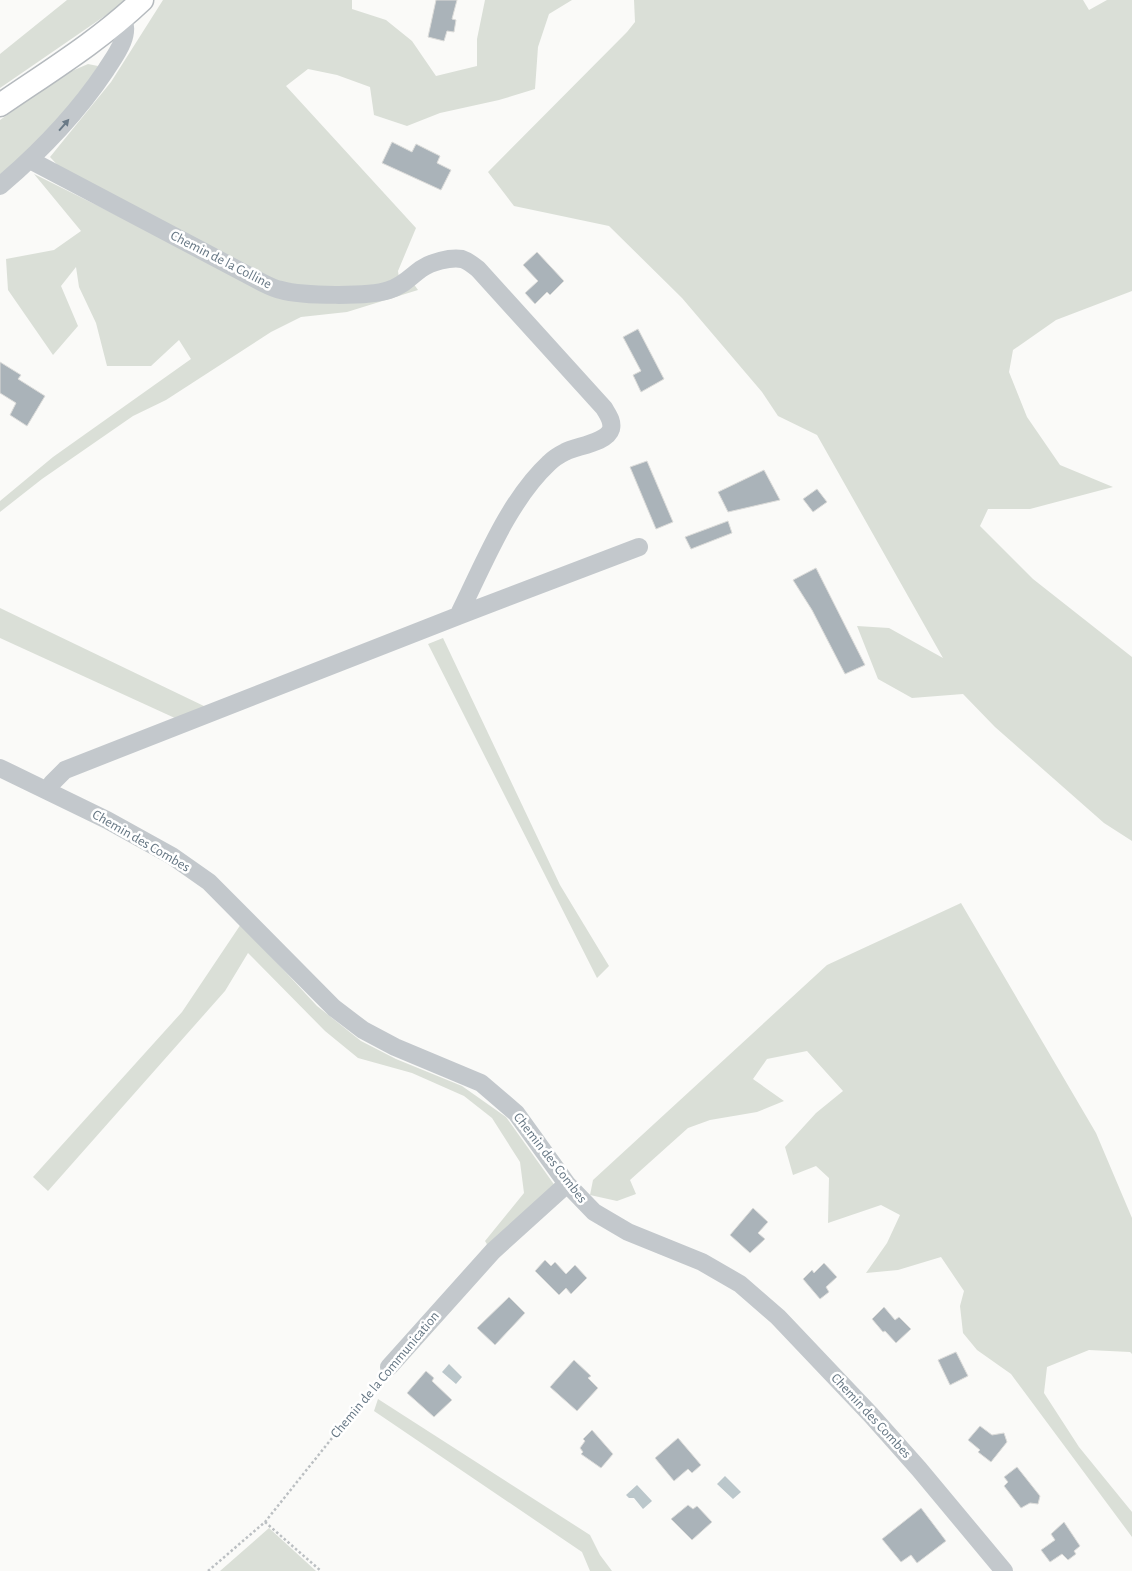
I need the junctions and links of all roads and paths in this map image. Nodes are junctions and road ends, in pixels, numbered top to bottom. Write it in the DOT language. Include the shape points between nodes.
graph roads {
  1 [pos="142,0"];
  2 [pos="123,18"];
  3 [pos="0,105"];
  4 [pos="30,160"];
  5 [pos="0,186"];
  6 [pos="639,547"];
  7 [pos="458,616"];
  8 [pos="0,768"];
  9 [pos="49,791"];
  10 [pos="567,1184"];
  11 [pos="389,1367"];
  12 [pos="265,1522"];
  13 [pos="208,1571"];
  14 [pos="321,1571"];
  15 [pos="1004,1571"];
  1 -- 2 [label="main road"];
  2 -- 3 [label="main road"];
  4 -- 2 [label="street, one-way" via="86,99 118,51 126,24"];
  4 -- 5 [label="street"];
  4 -- 7 [label="street, Chemin de la Colline" via="283,291 316,294 388,291 423,268 450,258 470,262 497,290 604,408 612,428 599,440 565,452 530,484 508,516"];
  6 -- 7 [label="street"];
  7 -- 9 [label="street" via="65,770"];
  8 -- 9 [label="street, Chemin des Combes"];
  9 -- 10 [label="street, Chemin des Combes" via="172,856 209,882 334,1008 363,1030 481,1083 516,1113"];
  10 -- 11 [label="street, Chemin de la Communication" via="492,1251"];
  10 -- 15 [label="street, Chemin des Combes" via="594,1212 609,1222 726,1274 758,1298 871,1415"];
  11 -- 12 [label="path, Chemin de la Communication"];
  12 -- 13 [label="path, Chemin de la Communication"];
  12 -- 14 [label="path"];
}
